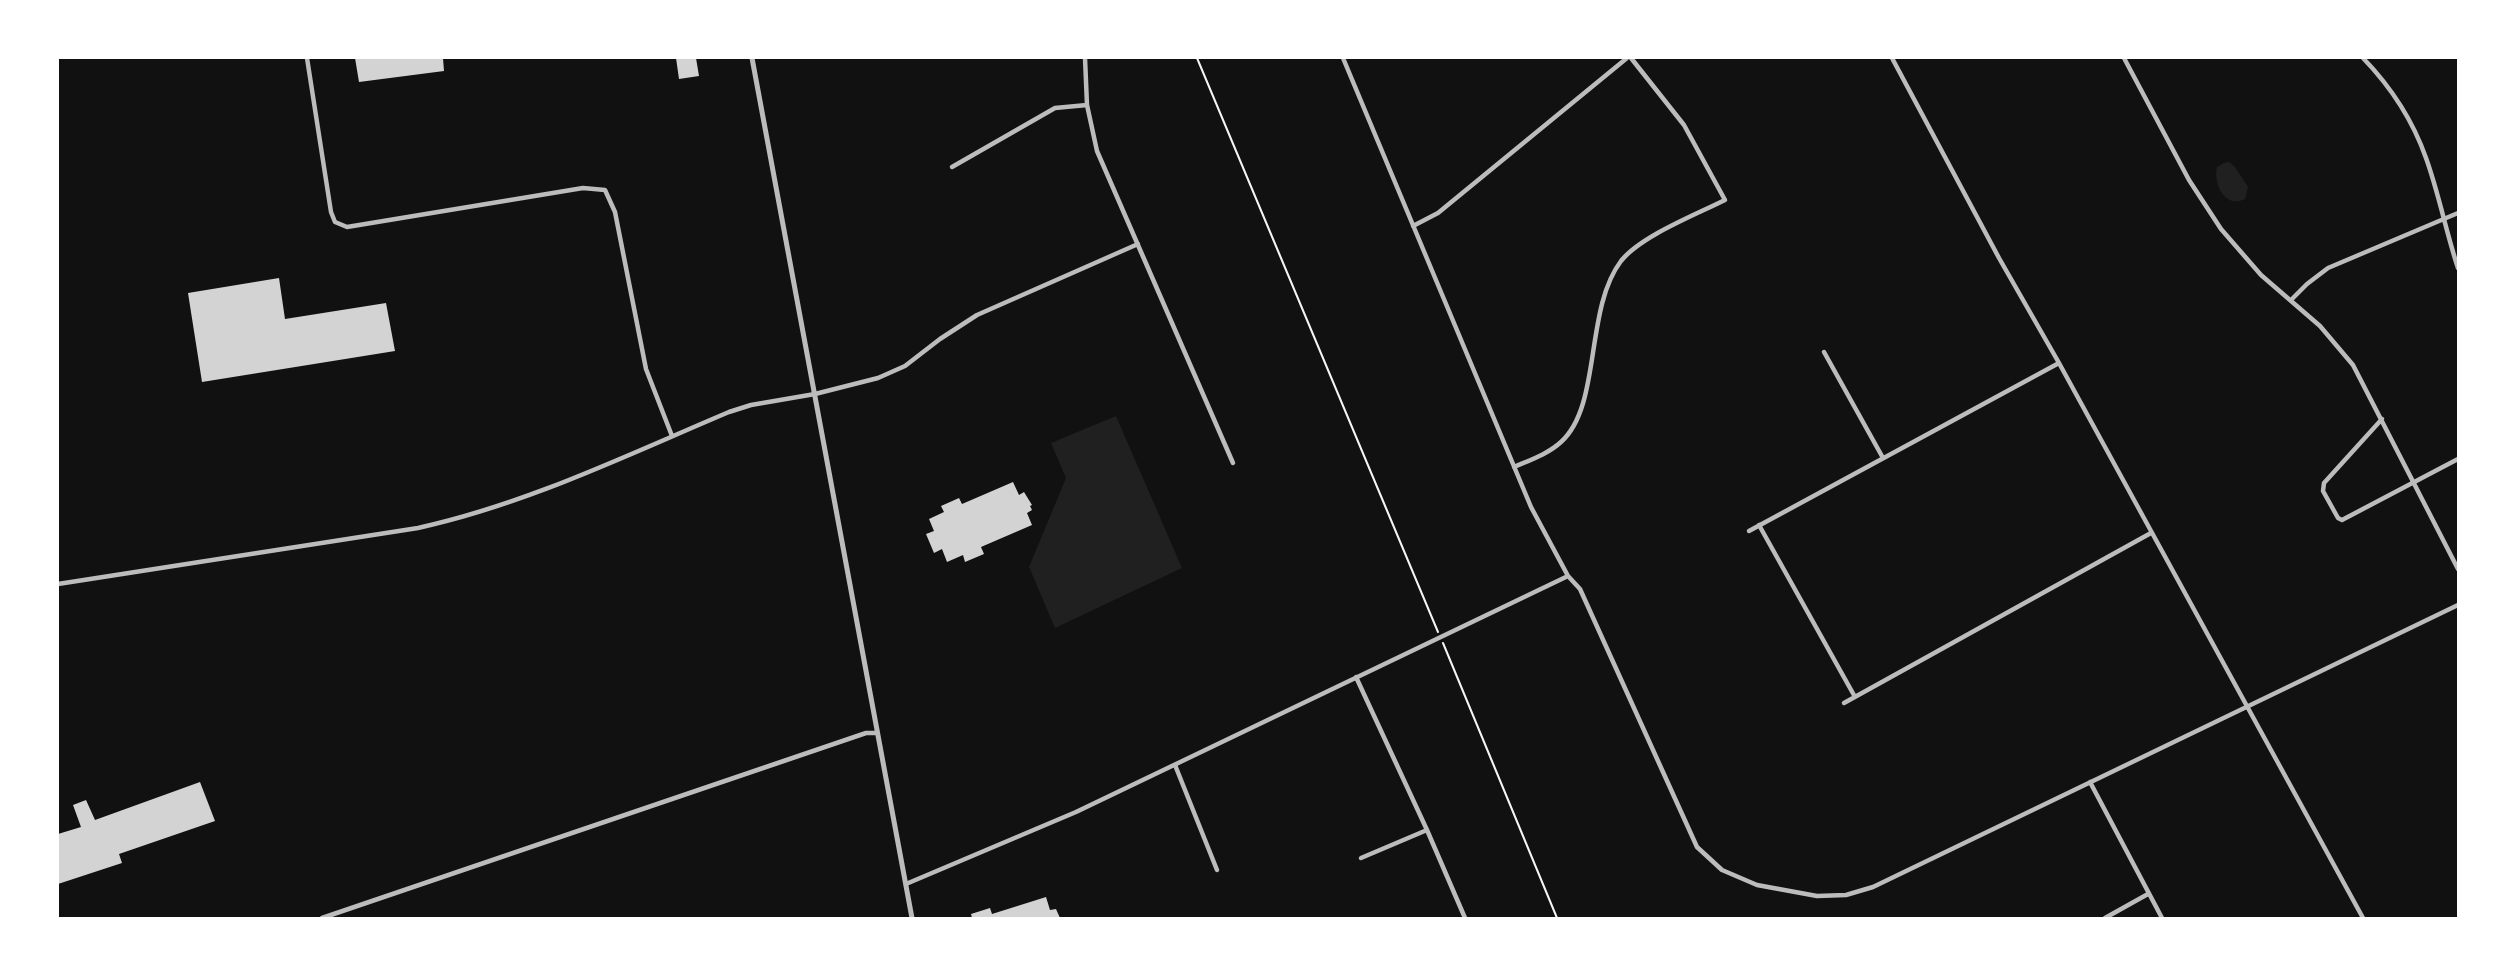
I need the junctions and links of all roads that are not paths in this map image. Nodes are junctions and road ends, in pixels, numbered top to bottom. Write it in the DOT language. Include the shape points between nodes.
graph roads {
  1 [pos="307,58"];
  2 [pos="752,58"];
  3 [pos="1085,58"];
  4 [pos="1343,58"];
  5 [pos="1627,58"];
  6 [pos="1631,58"];
  7 [pos="1892,58"];
  8 [pos="2124,58"];
  9 [pos="2363,58"];
  10 [pos="1088,104"];
  11 [pos="952,167"];
  12 [pos="2458,213"];
  13 [pos="2444,220"];
  14 [pos="1413,226"];
  15 [pos="1138,244"];
  16 [pos="2458,268"];
  17 [pos="2291,300"];
  18 [pos="1824,352"];
  19 [pos="2059,363"];
  20 [pos="815,394"];
  21 [pos="2382,419"];
  22 [pos="672,436"];
  23 [pos="1883,458"];
  24 [pos="2458,459"];
  25 [pos="1233,463"];
  26 [pos="1514,467"];
  27 [pos="2415,482"];
  28 [pos="1759,525"];
  29 [pos="1749,531"];
  30 [pos="2151,533"];
  31 [pos="2458,569"];
  32 [pos="1568,576"];
  33 [pos="58,584"];
  34 [pos="2458,604"];
  35 [pos="1356,677"];
  36 [pos="1855,697"];
  37 [pos="1844,703"];
  38 [pos="2246,707"];
  39 [pos="877,733"];
  40 [pos="1175,765"];
  41 [pos="2090,782"];
  42 [pos="1427,830"];
  43 [pos="1361,858"];
  44 [pos="1217,870"];
  45 [pos="906,884"];
  46 [pos="2148,894"];
  47 [pos="322,918"];
  48 [pos="912,918"];
  49 [pos="1465,918"];
  50 [pos="2105,918"];
  51 [pos="2162,918"];
  52 [pos="2363,918"];
  1 -- 22 [label="street" via="335,222 347,227 583,188 605,190 615,212 646,369"];
  2 -- 20 [label="street"];
  3 -- 10 [label="street"];
  4 -- 14 [label="street"];
  5 -- 14 [label="street" via="1438,213"];
  6 -- 26 [label="street" via="1684,125 1725,200 1640,244 1622,260 1602,299 1583,402 1574,426 1546,453"];
  7 -- 19 [label="street"];
  8 -- 17 [label="street" via="2205,206 2238,250"];
  9 -- 13 [label="street" via="2395,98 2417,136"];
  10 -- 11 [label="street" via="1055,108"];
  10 -- 15 [label="street" via="1097,151"];
  12 -- 13 [label="street"];
  13 -- 16 [label="street"];
  13 -- 17 [label="street" via="2328,268"];
  14 -- 26 [label="street"];
  15 -- 20 [label="street" via="977,315 905,366 878,378"];
  15 -- 25 [label="street"];
  17 -- 21 [label="street" via="2320,326 2353,365"];
  18 -- 23 [label="street"];
  19 -- 23 [label="street"];
  19 -- 30 [label="street"];
  20 -- 22 [label="street" via="751,405"];
  20 -- 39 [label="street"];
  21 -- 27 [label="street"];
  21 -- 27 [label="street" via="2324,483 2323,490 2342,520"];
  22 -- 33 [label="street" via="529,497 463,518 418,528"];
  23 -- 28 [label="street"];
  24 -- 27 [label="street"];
  26 -- 32 [label="street" via="1531,508"];
  27 -- 31 [label="street"];
  28 -- 29 [label="street"];
  28 -- 36 [label="street"];
  30 -- 36 [label="street"];
  30 -- 38 [label="street"];
  32 -- 35 [label="street"];
  32 -- 41 [label="street" via="1580,589 1697,847 1722,870 1757,885 1817,896 1846,895 1873,887"];
  34 -- 38 [label="street"];
  35 -- 40 [label="street"];
  35 -- 42 [label="street"];
  36 -- 37 [label="street"];
  38 -- 41 [label="street"];
  38 -- 52 [label="street"];
  39 -- 45 [label="street"];
  39 -- 47 [label="street" via="857,736"];
  40 -- 44 [label="street"];
  40 -- 45 [label="street" via="1076,812"];
  41 -- 46 [label="street"];
  42 -- 43 [label="street"];
  42 -- 49 [label="street"];
  45 -- 48 [label="street"];
  46 -- 50 [label="street"];
  46 -- 51 [label="street"];
}
